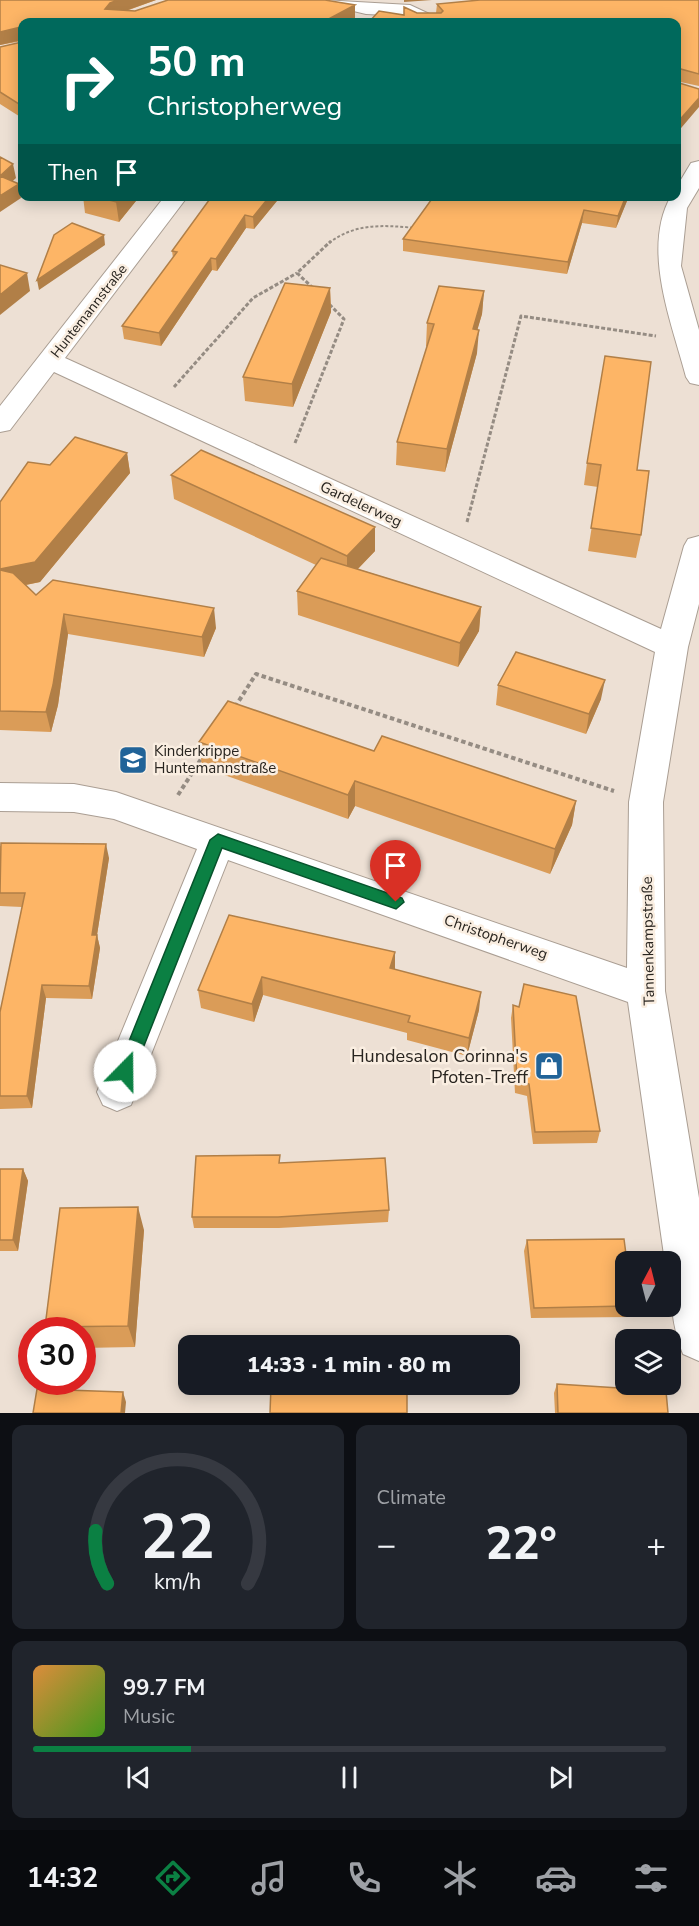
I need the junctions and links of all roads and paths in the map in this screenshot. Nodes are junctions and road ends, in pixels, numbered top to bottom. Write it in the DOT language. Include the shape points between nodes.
graph roads {
  1 [pos="331,0"];
  2 [pos="366,8"];
  3 [pos="437,15"];
  4 [pos="355,18"];
  5 [pos="699,168"];
  6 [pos="173,201"];
  7 [pos="684,201"];
  8 [pos="425,230"];
  9 [pos="297,273"];
  10 [pos="321,296"];
  11 [pos="328,303"];
  12 [pos="689,341"];
  13 [pos="51,361"];
  14 [pos="699,377"];
  15 [pos="155,409"];
  16 [pos="0,424"];
  17 [pos="285,469"];
  18 [pos="699,546"];
  19 [pos="460,549"];
  20 [pos="672,647"];
  21 [pos="231,713"];
  22 [pos="206,752"];
  23 [pos="0,797"];
  24 [pos="646,802"];
  25 [pos="162,820"];
  26 [pos="218,840"];
  27 [pos="646,991"];
  28 [pos="117,1092"];
  29 [pos="699,1338"];
  1 -- 2 [label="street"];
  2 -- 3 [label="street"];
  2 -- 4 [label="street"];
  5 -- 7 [label="street"];
  6 -- 13 [label="street, Huntemannstraße"];
  7 -- 12 [label="street" via="669,266"];
  8 -- 9 [label="path" via="379,224 350,228 326,243"];
  9 -- 10 [label="path"];
  9 -- 15 [label="path" via="253,298"];
  11 -- 17 [label="path" via="344,319"];
  12 -- 14 [label="street"];
  12 -- 19 [label="path" via="521,316"];
  13 -- 15 [label="street, Gardelerweg"];
  13 -- 16 [label="street, Huntemannstraße"];
  15 -- 17 [label="street, Gardelerweg"];
  17 -- 19 [label="street, Gardelerweg"];
  18 -- 20 [label="street, Tannenkampstraße"];
  19 -- 20 [label="street, Gardelerweg"];
  20 -- 24 [label="street, Tannenkampstraße"];
  21 -- 24 [label="path" via="256,674"];
  22 -- 25 [label="path"];
  23 -- 25 [label="street, Christopherweg" via="74,798"];
  24 -- 27 [label="street, Tannenkampstraße"];
  25 -- 26 [label="street, Christopherweg"];
  26 -- 27 [label="street, Christopherweg"];
  26 -- 28 [label="street"];
  27 -- 29 [label="street, Tannenkampstraße"];
}
